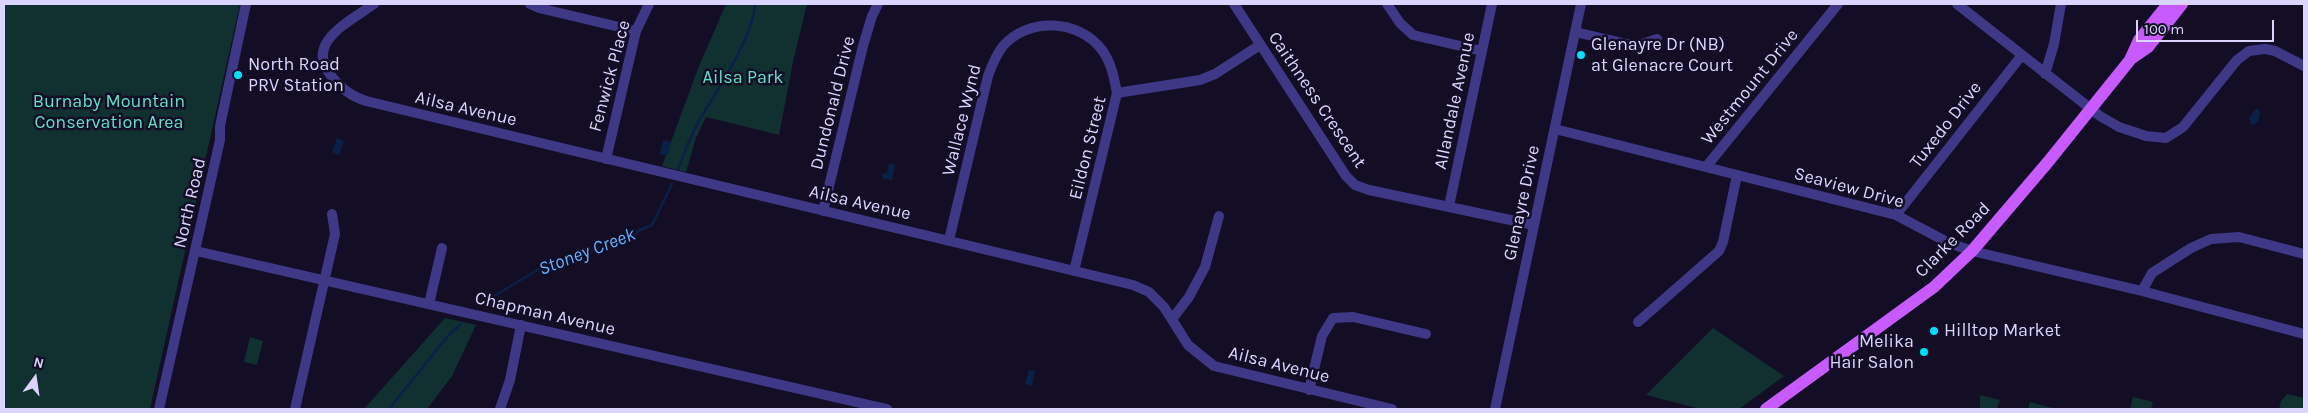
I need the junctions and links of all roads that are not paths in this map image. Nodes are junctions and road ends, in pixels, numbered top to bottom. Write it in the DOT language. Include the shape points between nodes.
graph roads {
  1 [pos="246,4"];
  2 [pos="374,4"];
  3 [pos="530,4"];
  4 [pos="649,4"];
  5 [pos="878,4"];
  6 [pos="1234,4"];
  7 [pos="1387,4"];
  8 [pos="1492,4"];
  9 [pos="1581,4"];
  10 [pos="1838,4"];
  11 [pos="1957,4"];
  12 [pos="2061,4"];
  13 [pos="2168,4"];
  14 [pos="2182,4"];
  15 [pos="636,31"];
  16 [pos="1575,32"];
  17 [pos="1657,39"];
  18 [pos="1260,45"];
  19 [pos="1482,51"];
  20 [pos="2022,56"];
  21 [pos="2130,60"];
  22 [pos="2304,66"];
  23 [pos="2045,74"];
  24 [pos="1117,92"];
  25 [pos="2090,109"];
  26 [pos="1555,129"];
  27 [pos="606,159"];
  28 [pos="1706,167"];
  29 [pos="1737,175"];
  30 [pos="1449,206"];
  31 [pos="823,211"];
  32 [pos="332,214"];
  33 [pos="1896,215"];
  34 [pos="1219,216"];
  35 [pos="1534,226"];
  36 [pos="949,240"];
  37 [pos="442,248"];
  38 [pos="196,251"];
  39 [pos="1972,251"];
  40 [pos="2304,254"];
  41 [pos="1074,271"];
  42 [pos="325,280"];
  43 [pos="2142,291"];
  44 [pos="429,304"];
  45 [pos="1173,318"];
  46 [pos="1638,322"];
  47 [pos="521,325"];
  48 [pos="1426,334"];
  49 [pos="2304,334"];
  50 [pos="1309,390"];
  51 [pos="159,409"];
  52 [pos="295,409"];
  53 [pos="500,409"];
  54 [pos="887,409"];
  55 [pos="1392,409"];
  56 [pos="1495,409"];
  57 [pos="1766,409"];
  1 -- 38 [label="street, North Road"];
  2 -- 27 [label="street, Ailsa Avenue" via="332,34 322,52 322,64 353,96"];
  3 -- 15 [label="street"];
  4 -- 15 [label="street, Fenwick Place"];
  5 -- 31 [label="street, Dundonald Drive" via="863,46"];
  6 -- 18 [label="street, Caithness Crescent"];
  7 -- 19 [label="street" via="1413,35"];
  8 -- 19 [label="street, Allandale Avenue"];
  9 -- 16 [label="street, Glenayre Drive"];
  10 -- 28 [label="street, Westmount Drive"];
  11 -- 20 [label="street"];
  12 -- 23 [label="street"];
  13 -- 21 [label="main road, Clarke Road" via="2139,40"];
  14 -- 21 [label="main road, Clarke Road" via="2148,47"];
  15 -- 27 [label="street, Fenwick Place"];
  16 -- 17 [label="street" via="1636,46"];
  16 -- 26 [label="street, Glenayre Drive"];
  18 -- 24 [label="street, Eildon Street" via="1200,80"];
  18 -- 30 [label="street, Caithness Crescent" via="1346,176 1355,184 1369,190"];
  19 -- 30 [label="street, Allandale Avenue"];
  20 -- 23 [label="street"];
  20 -- 33 [label="street, Tuxedo Drive"];
  21 -- 25 [label="main road, Clarke Road"];
  22 -- 25 [label="street" via="2274,51 2249,51 2237,60 2183,126 2166,138 2146,136 2119,127"];
  23 -- 25 [label="street"];
  24 -- 36 [label="street, Wallace Wynd" via="1112,69 1101,49 1088,37 1058,25 1043,25 1014,35 994,60 988,76"];
  24 -- 41 [label="street, Eildon Street"];
  25 -- 39 [label="main road, Clarke Road"];
  26 -- 28 [label="street, Seaview Drive"];
  26 -- 35 [label="street, Glenayre Drive"];
  27 -- 31 [label="street, Ailsa Avenue"];
  28 -- 29 [label="street, Seaview Drive"];
  29 -- 33 [label="street, Seaview Drive"];
  29 -- 46 [label="street" via="1719,251"];
  30 -- 35 [label="street, Caithness Crescent"];
  31 -- 36 [label="street, Ailsa Avenue"];
  32 -- 42 [label="street" via="335,234"];
  33 -- 39 [label="street, Seaview Drive" via="1947,242"];
  34 -- 45 [label="street" via="1205,267"];
  35 -- 56 [label="street, Glenayre Drive"];
  36 -- 41 [label="street, Ailsa Avenue"];
  37 -- 44 [label="street"];
  38 -- 42 [label="street, Chapman Avenue"];
  38 -- 51 [label="street, North Road"];
  39 -- 43 [label="street, Seaview Drive"];
  39 -- 57 [label="main road, Clarke Road" via="1934,287"];
  40 -- 43 [label="street" via="2239,237 2211,239 2152,273"];
  41 -- 45 [label="street, Ailsa Avenue" via="1149,292"];
  42 -- 44 [label="street, Chapman Avenue"];
  42 -- 52 [label="street"];
  43 -- 49 [label="street, Seaview Drive"];
  44 -- 47 [label="street, Chapman Avenue"];
  45 -- 50 [label="street, Ailsa Avenue" via="1188,345 1214,366"];
  47 -- 53 [label="street" via="510,380"];
  47 -- 54 [label="street, Chapman Avenue"];
  48 -- 50 [label="street" via="1353,318 1333,318 1322,336"];
  50 -- 55 [label="street, Ailsa Avenue"];
}
